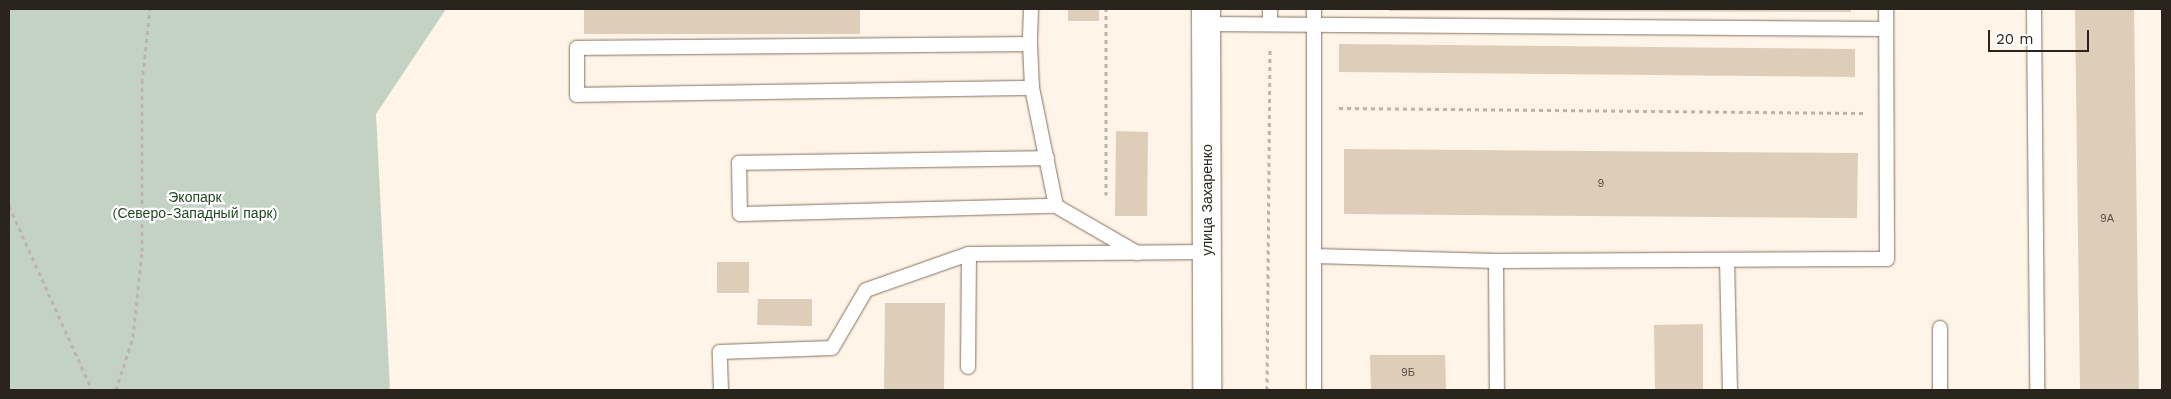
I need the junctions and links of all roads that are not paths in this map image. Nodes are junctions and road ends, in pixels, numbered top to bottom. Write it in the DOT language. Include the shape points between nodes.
graph roads {
  1 [pos="1031,9"];
  2 [pos="1270,9"];
  3 [pos="1314,9"];
  4 [pos="1886,9"];
  5 [pos="2034,9"];
  6 [pos="1206,16"];
  7 [pos="1270,24"];
  8 [pos="1314,24"];
  9 [pos="1886,29"];
  10 [pos="1030,44"];
  11 [pos="1032,88"];
  12 [pos="1047,158"];
  13 [pos="1056,206"];
  14 [pos="1206,252"];
  15 [pos="1136,253"];
  16 [pos="969,254"];
  17 [pos="1314,256"];
  18 [pos="1727,260"];
  19 [pos="1496,261"];
  20 [pos="1940,328"];
  21 [pos="968,367"];
  22 [pos="720,390"];
  23 [pos="1207,390"];
  24 [pos="1314,390"];
  25 [pos="1496,390"];
  26 [pos="1730,390"];
  27 [pos="1940,390"];
  28 [pos="2037,390"];
  1 -- 10 [label="lane"];
  2 -- 7 [label="lane"];
  3 -- 8 [label="lane"];
  4 -- 9 [label="lane"];
  5 -- 28 [label="lane"];
  6 -- 7 [label="lane"];
  6 -- 14 [label="street, улица Захаренко"];
  7 -- 8 [label="lane"];
  8 -- 9 [label="lane"];
  8 -- 17 [label="lane"];
  9 -- 18 [label="lane" via="1887,259"];
  10 -- 11 [label="lane"];
  10 -- 11 [label="lane" via="577,48 578,95"];
  11 -- 12 [label="lane"];
  12 -- 13 [label="lane"];
  12 -- 13 [label="lane" via="739,163 740,214"];
  13 -- 15 [label="lane"];
  14 -- 15 [label="lane"];
  14 -- 23 [label="street, улица Захаренко"];
  15 -- 16 [label="lane"];
  16 -- 21 [label="lane"];
  16 -- 22 [label="lane" via="866,290 832,348 720,352"];
  17 -- 19 [label="lane"];
  17 -- 24 [label="lane"];
  18 -- 19 [label="lane"];
  18 -- 26 [label="lane"];
  19 -- 25 [label="lane"];
  20 -- 27 [label="lane"];
}
